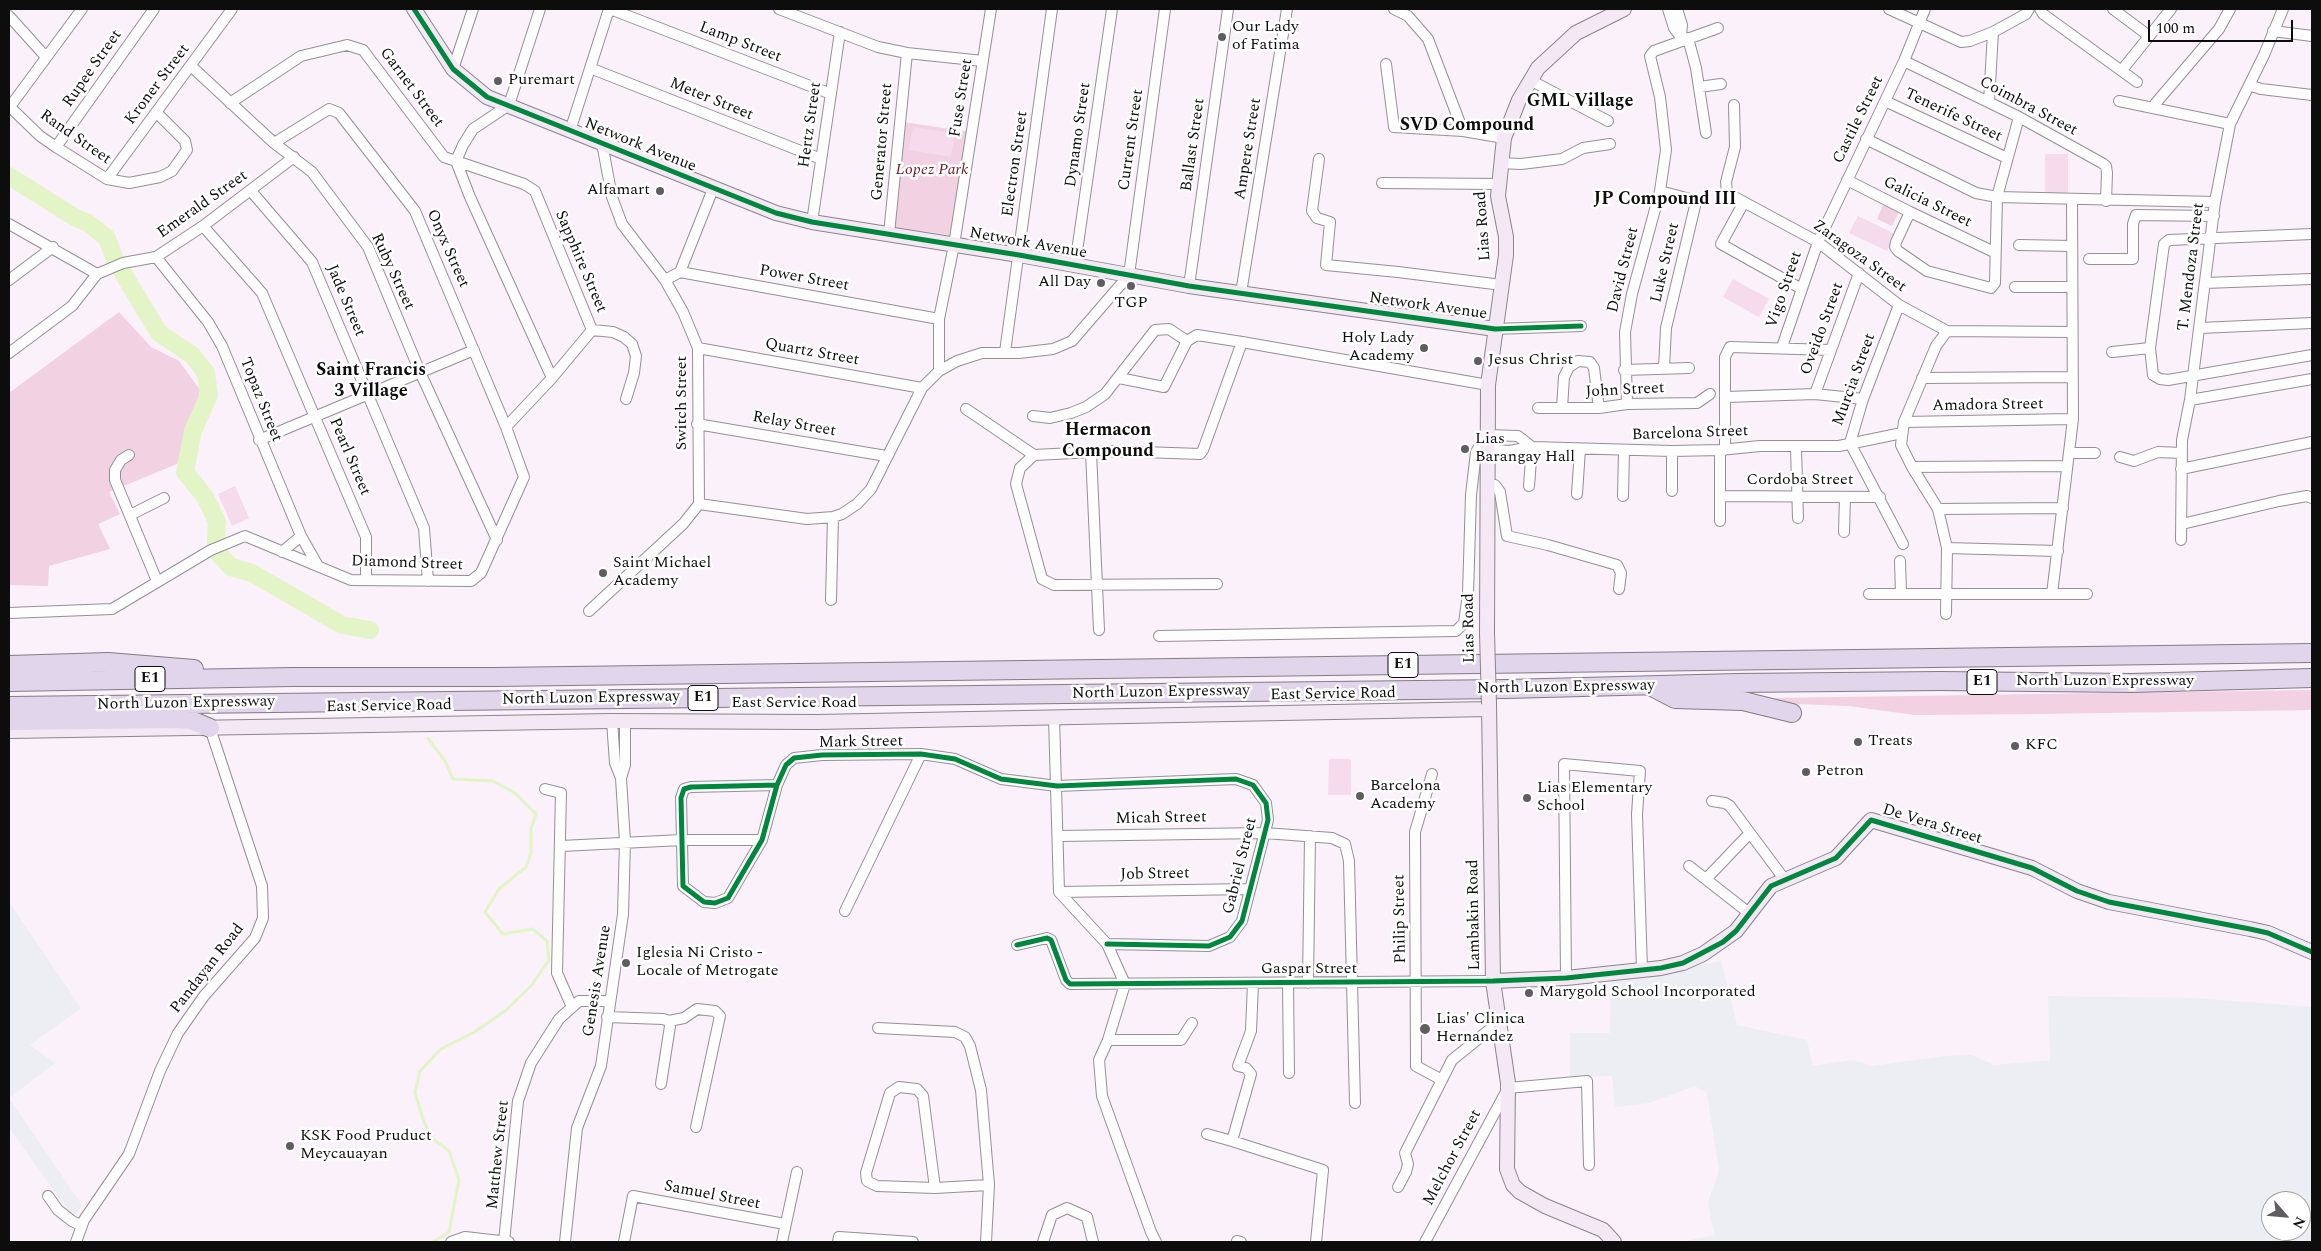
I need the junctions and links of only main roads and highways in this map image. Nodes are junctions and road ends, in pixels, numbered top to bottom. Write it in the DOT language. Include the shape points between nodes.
graph roads {
  1 [pos="414,9"];
  2 [pos="1616,10"];
  3 [pos="1495,329"];
  4 [pos="2312,653"];
  5 [pos="9,665"];
  6 [pos="292,677"];
  7 [pos="2312,678"];
  8 [pos="9,682"];
  9 [pos="1652,687"];
  10 [pos="9,706"];
  11 [pos="1489,707"];
  12 [pos="1792,713"];
  13 [pos="9,721"];
  14 [pos="210,728"];
  15 [pos="9,730"];
  16 [pos="2312,952"];
  17 [pos="1493,981"];
  18 [pos="1614,1242"];
  1 -- 3 [label="main road, Network Avenue" via="453,69 487,97 776,213 812,222 1189,286"];
  2 -- 3 [label="main road, Lias Road" via="1576,33 1538,68 1504,138 1498,196 1506,255"];
  3 -- 11 [label="main road, Lias Road, bridge" via="1488,385 1486,487"];
  4 -- 6 [label="highway, North Luzon Expressway / E1"];
  5 -- 6 [label="highway" via="108,662"];
  6 -- 8 [label="highway, North Luzon Expressway / E1"];
  7 -- 9 [label="highway, North Luzon Expressway / E1" via="2132,683 1940,681"];
  9 -- 10 [label="highway, North Luzon Expressway / E1"];
  9 -- 12 [label="highway" via="1674,699 1743,701"];
  11 -- 14 [label="main road, East Service Road" via="816,722 618,721"];
  11 -- 17 [label="main road, Lambakin Road"];
  13 -- 14 [label="highway" via="175,719 191,720"];
  14 -- 15 [label="main road, East Service Road"];
  16 -- 17 [label="main road, De Vera Street" via="2268,933 2109,902 2076,891 2032,868 1871,820 1836,858 1765,891 1736,931 1703,954 1683,963 1566,978"];
  17 -- 18 [label="main road, Lambakin Road" via="1508,1088 1508,1169 1513,1185 1529,1198 1603,1230"];
}
